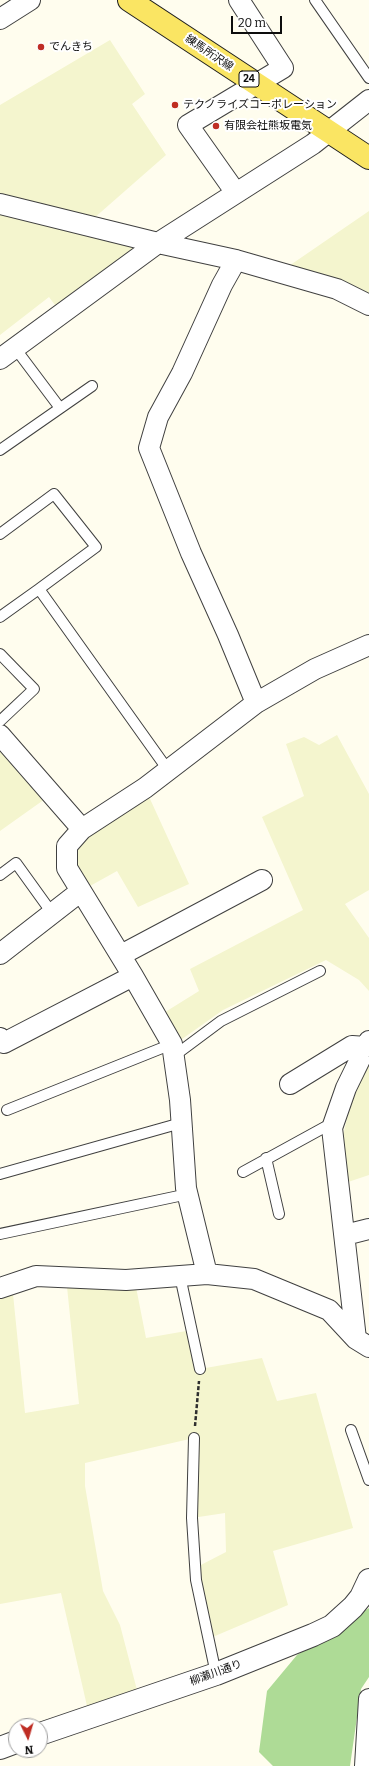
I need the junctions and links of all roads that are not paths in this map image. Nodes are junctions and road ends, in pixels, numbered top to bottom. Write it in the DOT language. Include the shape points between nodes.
graph roads {
  1 [pos="30,0"];
  2 [pos="129,0"];
  3 [pos="239,0"];
  4 [pos="315,0"];
  5 [pos="0,19"];
  6 [pos="369,78"];
  7 [pos="257,85"];
  8 [pos="369,100"];
  9 [pos="329,132"];
  10 [pos="369,158"];
  11 [pos="236,193"];
  12 [pos="0,204"];
  13 [pos="158,243"];
  14 [pos="236,260"];
  15 [pos="369,305"];
  16 [pos="7,354"];
  17 [pos="92,386"];
  18 [pos="60,408"];
  19 [pos="0,450"];
  20 [pos="0,534"];
  21 [pos="39,589"];
  22 [pos="0,617"];
  23 [pos="369,646"];
  24 [pos="0,654"];
  25 [pos="256,703"];
  26 [pos="0,721"];
  27 [pos="0,735"];
  28 [pos="168,770"];
  29 [pos="82,829"];
  30 [pos="0,875"];
  31 [pos="262,880"];
  32 [pos="81,891"];
  33 [pos="52,914"];
  34 [pos="0,954"];
  35 [pos="121,955"];
  36 [pos="320,971"];
  37 [pos="133,976"];
  38 [pos="1,1043"];
  39 [pos="367,1044"];
  40 [pos="173,1050"];
  41 [pos="290,1084"];
  42 [pos="7,1110"];
  43 [pos="181,1123"];
  44 [pos="332,1128"];
  45 [pos="266,1158"];
  46 [pos="243,1172"];
  47 [pos="0,1174"];
  48 [pos="188,1194"];
  49 [pos="279,1214"];
  50 [pos="369,1229"];
  51 [pos="0,1234"];
  52 [pos="345,1235"];
  53 [pos="207,1274"];
  54 [pos="180,1276"];
  55 [pos="0,1288"];
  56 [pos="362,1343"];
  57 [pos="200,1369"];
  58 [pos="351,1430"];
  59 [pos="194,1438"];
  60 [pos="369,1480"];
  61 [pos="369,1580"];
  62 [pos="216,1674"];
  63 [pos="369,1699"];
  64 [pos="48,1731"];
  65 [pos="366,1753"];
  1 -- 5 [label="street"];
  2 -- 7 [label="main road, 練馬所沢線 / 24"];
  3 -- 7 [label="street" via="283,68"];
  4 -- 6 [label="lane"];
  7 -- 9 [label="main road, 練馬所沢線 / 24"];
  7 -- 11 [label="street" via="188,126"];
  8 -- 9 [label="street"];
  9 -- 10 [label="main road, 練馬所沢線 / 24"];
  9 -- 11 [label="street"];
  11 -- 13 [label="street"];
  12 -- 13 [label="street"];
  13 -- 14 [label="street"];
  13 -- 16 [label="street"];
  14 -- 15 [label="street" via="337,289"];
  14 -- 25 [label="street" via="158,417 149,448"];
  16 -- 18 [label="lane"];
  17 -- 18 [label="lane"];
  18 -- 19 [label="lane"];
  20 -- 21 [label="lane" via="54,494 96,547"];
  21 -- 22 [label="lane"];
  21 -- 28 [label="lane"];
  23 -- 25 [label="street" via="315,669"];
  24 -- 26 [label="lane" via="34,689"];
  25 -- 28 [label="street"];
  27 -- 29 [label="street"];
  28 -- 29 [label="street"];
  29 -- 32 [label="street" via="67,846 67,868"];
  30 -- 33 [label="lane" via="16,863"];
  31 -- 35 [label="street"];
  32 -- 33 [label="street"];
  32 -- 35 [label="street"];
  33 -- 34 [label="street"];
  35 -- 37 [label="street"];
  36 -- 40 [label="lane" via="221,1021"];
  37 -- 38 [label="street"];
  37 -- 40 [label="street"];
  39 -- 41 [label="street" via="352,1046"];
  39 -- 44 [label="street" via="346,1088"];
  40 -- 42 [label="lane"];
  40 -- 43 [label="street"];
  43 -- 47 [label="lane"];
  43 -- 48 [label="street"];
  44 -- 45 [label="lane" via="324,1127"];
  44 -- 52 [label="street"];
  45 -- 46 [label="lane"];
  45 -- 49 [label="lane"];
  48 -- 51 [label="lane"];
  48 -- 53 [label="street"];
  50 -- 52 [label="street"];
  52 -- 56 [label="street"];
  53 -- 54 [label="street"];
  53 -- 56 [label="street" via="254,1279 329,1310"];
  54 -- 55 [label="street" via="126,1280 36,1276"];
  54 -- 57 [label="lane"];
  58 -- 60 [label="lane"];
  59 -- 62 [label="lane" via="192,1518 196,1580"];
  61 -- 62 [label="street, 柳瀬川通り" via="353,1607 332,1626"];
  62 -- 64 [label="street, 柳瀬川通り"];
  63 -- 65 [label="street"];
}
